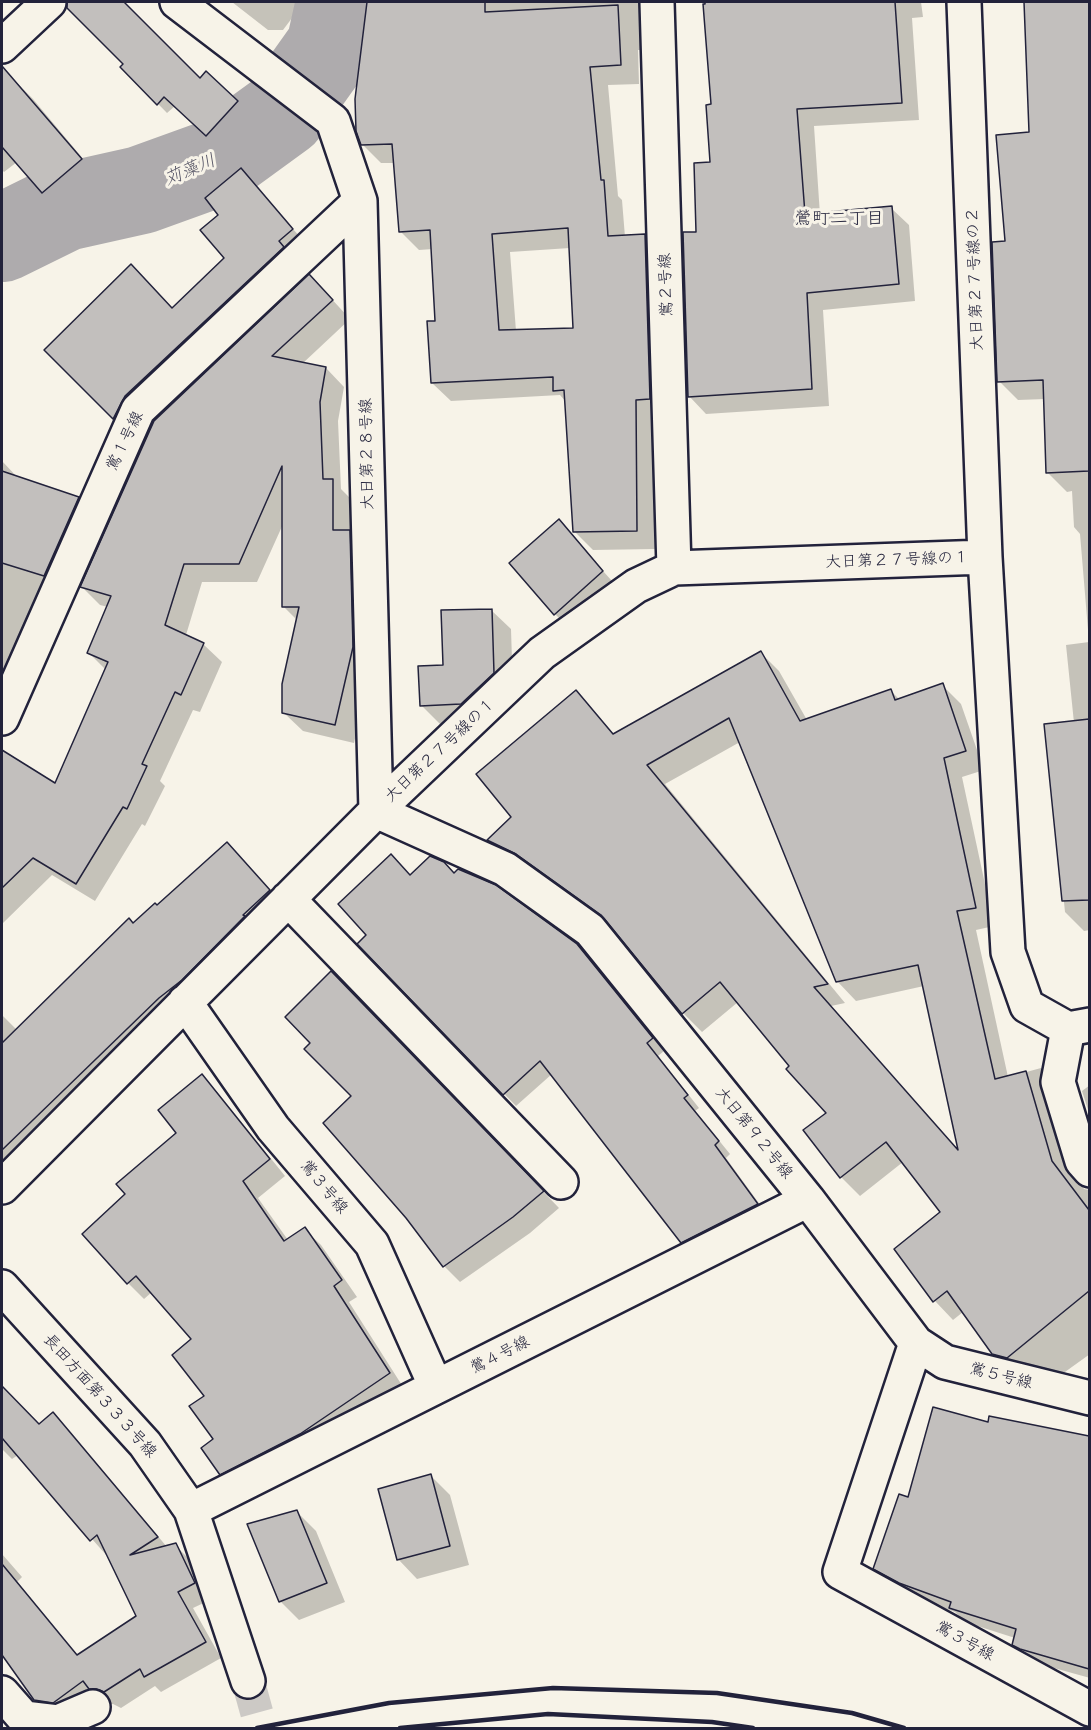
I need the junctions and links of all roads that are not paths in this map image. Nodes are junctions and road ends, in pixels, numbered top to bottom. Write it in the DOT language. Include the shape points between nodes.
graph roads {
  1 [pos="48,2"];
  2 [pos="177,2"];
  3 [pos="657,2"];
  4 [pos="964,2"];
  5 [pos="2,46"];
  6 [pos="360,201"];
  7 [pos="985,556"];
  8 [pos="675,568"];
  9 [pos="2,718"];
  10 [pos="376,811"];
  11 [pos="288,899"];
  12 [pos="185,1002"];
  13 [pos="1079,1027"];
  14 [pos="1089,1170"];
  15 [pos="561,1182"];
  16 [pos="2,1187"];
  17 [pos="808,1200"];
  18 [pos="2,1287"];
  19 [pos="916,1343"];
  20 [pos="436,1387"];
  21 [pos="1089,1398"];
  22 [pos="192,1510"];
  23 [pos="248,1681"];
  24 [pos="2,1693"];
  25 [pos="93,1707"];
  26 [pos="1089,1709"];
  1 -- 5 [label="street"];
  2 -- 6 [label="street, 大日第２８号線" via="333,122"];
  3 -- 8 [label="street, 鴬２号線"];
  4 -- 7 [label="street, 大日第２７号線の２"];
  6 -- 9 [label="street, 鴬１号線" via="138,410"];
  6 -- 10 [label="street, 大日第２８号線"];
  7 -- 8 [label="street, 大日第２７号線の１"];
  7 -- 13 [label="street, 大日第２７号線の１" via="1008,952 1027,1006"];
  8 -- 10 [label="street, 大日第２７号線の１" via="636,586 543,653"];
  10 -- 11 [label="street, 大日第２７号線の１"];
  10 -- 17 [label="street, 大日第９２号線" via="505,869 590,930"];
  11 -- 12 [label="street, 大日第２７号線の１"];
  11 -- 15 [label="street"];
  12 -- 16 [label="street, 大日第２７号線の１"];
  12 -- 20 [label="street, 鴬３号線" via="273,1128 372,1244"];
  13 -- 14 [label="street" via="1058,1082 1082,1161"];
  17 -- 19 [label="street, 大日第９２号線"];
  17 -- 20 [label="street, 鶯４号線"];
  18 -- 22 [label="street, 長田方面第３３３号線" via="145,1444"];
  19 -- 21 [label="street, 鴬５号線" via="945,1362"];
  19 -- 26 [label="street, 鴬３号線" via="840,1572"];
  20 -- 22 [label="street, 鶯４号線"];
  22 -- 23 [label="street, 長田方面第３３３号線" via="228,1649"];
  24 -- 25 [label="street" via="24,1718 58,1722"];
}
